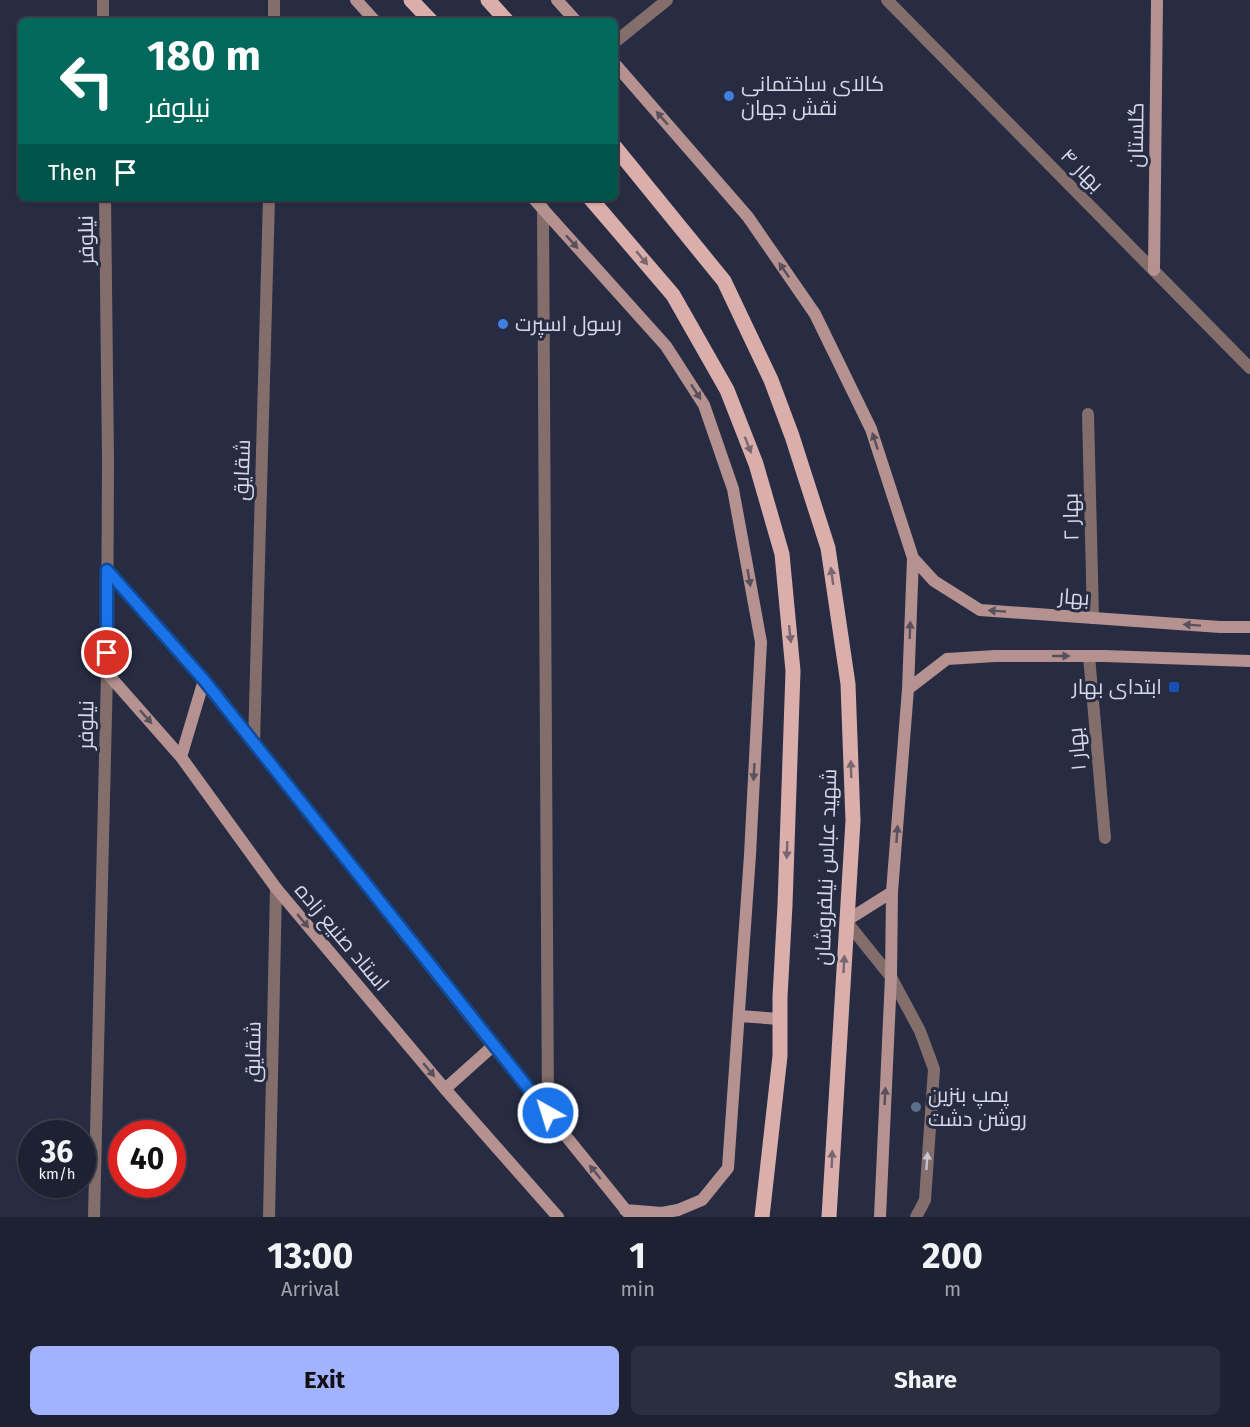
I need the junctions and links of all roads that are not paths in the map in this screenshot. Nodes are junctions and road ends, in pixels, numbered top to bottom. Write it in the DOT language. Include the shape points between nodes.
graph roads {
  1 [pos="103,0"];
  2 [pos="274,0"];
  3 [pos="356,0"];
  4 [pos="411,0"];
  5 [pos="488,0"];
  6 [pos="557,0"];
  7 [pos="667,0"];
  8 [pos="887,0"];
  9 [pos="1157,0"];
  10 [pos="103,18"];
  11 [pos="274,18"];
  12 [pos="372,18"];
  13 [pos="428,18"];
  14 [pos="504,18"];
  15 [pos="573,18"];
  16 [pos="618,40"];
  17 [pos="618,67"];
  18 [pos="618,151"];
  19 [pos="105,201"];
  20 [pos="269,201"];
  21 [pos="536,201"];
  22 [pos="593,201"];
  23 [pos="543,208"];
  24 [pos="1154,270"];
  25 [pos="1250,368"];
  26 [pos="1088,414"];
  27 [pos="913,558"];
  28 [pos="107,570"];
  29 [pos="1093,618"];
  30 [pos="1250,627"];
  31 [pos="1089,656"];
  32 [pos="1250,661"];
  33 [pos="107,673"];
  34 [pos="204,680"];
  35 [pos="908,689"];
  36 [pos="254,743"];
  37 [pos="181,757"];
  38 [pos="1105,838"];
  39 [pos="276,888"];
  40 [pos="892,892"];
  41 [pos="846,921"];
  42 [pos="891,977"];
  43 [pos="739,1016"];
  44 [pos="780,1018"];
  45 [pos="493,1046"];
  46 [pos="445,1089"];
  47 [pos="548,1113"];
  48 [pos="629,1214"];
  49 [pos="94,1217"];
  50 [pos="269,1217"];
  51 [pos="558,1217"];
  52 [pos="762,1217"];
  53 [pos="829,1217"];
  54 [pos="880,1217"];
  55 [pos="916,1217"];
  1 -- 10 [label="street"];
  2 -- 11 [label="street"];
  3 -- 12 [label="street"];
  4 -- 13 [label="main road"];
  5 -- 14 [label="main road"];
  6 -- 15 [label="street"];
  7 -- 16 [label="street"];
  8 -- 24 [label="street, بهار ۴"];
  9 -- 24 [label="street, گلستان"];
  27 -- 17 [label="street, one-way" via="871,429 815,315 748,218"];
  41 -- 18 [label="main road, شهید عباس نیلفروشان, one-way" via="853,821 848,684 828,548 776,391 724,281"];
  19 -- 28 [label="street, نیلوفر"];
  20 -- 36 [label="street, شقایق"];
  21 -- 23 [label="street"];
  22 -- 44 [label="main road, شهید عباس نیلفروشان, one-way" via="673,295 727,390 756,464 782,554 793,671"];
  23 -- 43 [label="street, one-way" via="666,346 704,405 733,489 761,642"];
  23 -- 47 [label="street"];
  24 -- 25 [label="street, بهار ۴"];
  26 -- 29 [label="street, بهار ۲"];
  29 -- 27 [label="street, بهار, one-way" via="981,610 934,581"];
  35 -- 27 [label="street, one-way"];
  28 -- 33 [label="street, نیلوفر"];
  28 -- 34 [label="street"];
  30 -- 29 [label="street, بهار, one-way"];
  31 -- 32 [label="street"];
  35 -- 31 [label="street, one-way" via="947,659"];
  31 -- 38 [label="street, بهار ۱"];
  33 -- 37 [label="street, استاد صنیع زاده, one-way"];
  33 -- 49 [label="street, نیلوفر"];
  34 -- 36 [label="street"];
  34 -- 37 [label="street"];
  40 -- 35 [label="street, one-way"];
  36 -- 45 [label="street"];
  37 -- 39 [label="street, استاد صنیع زاده"];
  39 -- 46 [label="street, استاد صنیع زاده, one-way"];
  39 -- 50 [label="street, شقایق"];
  40 -- 41 [label="street"];
  40 -- 42 [label="street"];
  41 -- 42 [label="street"];
  53 -- 41 [label="main road, شهید عباس نیلفروشان, one-way"];
  54 -- 42 [label="street, one-way"];
  55 -- 42 [label="street, one-way" via="924,1200 934,1070 920,1031"];
  43 -- 44 [label="street"];
  43 -- 48 [label="street" via="728,1168 702,1200 662,1214"];
  44 -- 52 [label="main road, شهید عباس نیلفروشان" via="780,1056"];
  45 -- 46 [label="street"];
  45 -- 47 [label="street"];
  46 -- 51 [label="street, استاد صنیع زاده"];
  48 -- 47 [label="street, one-way"];
}
